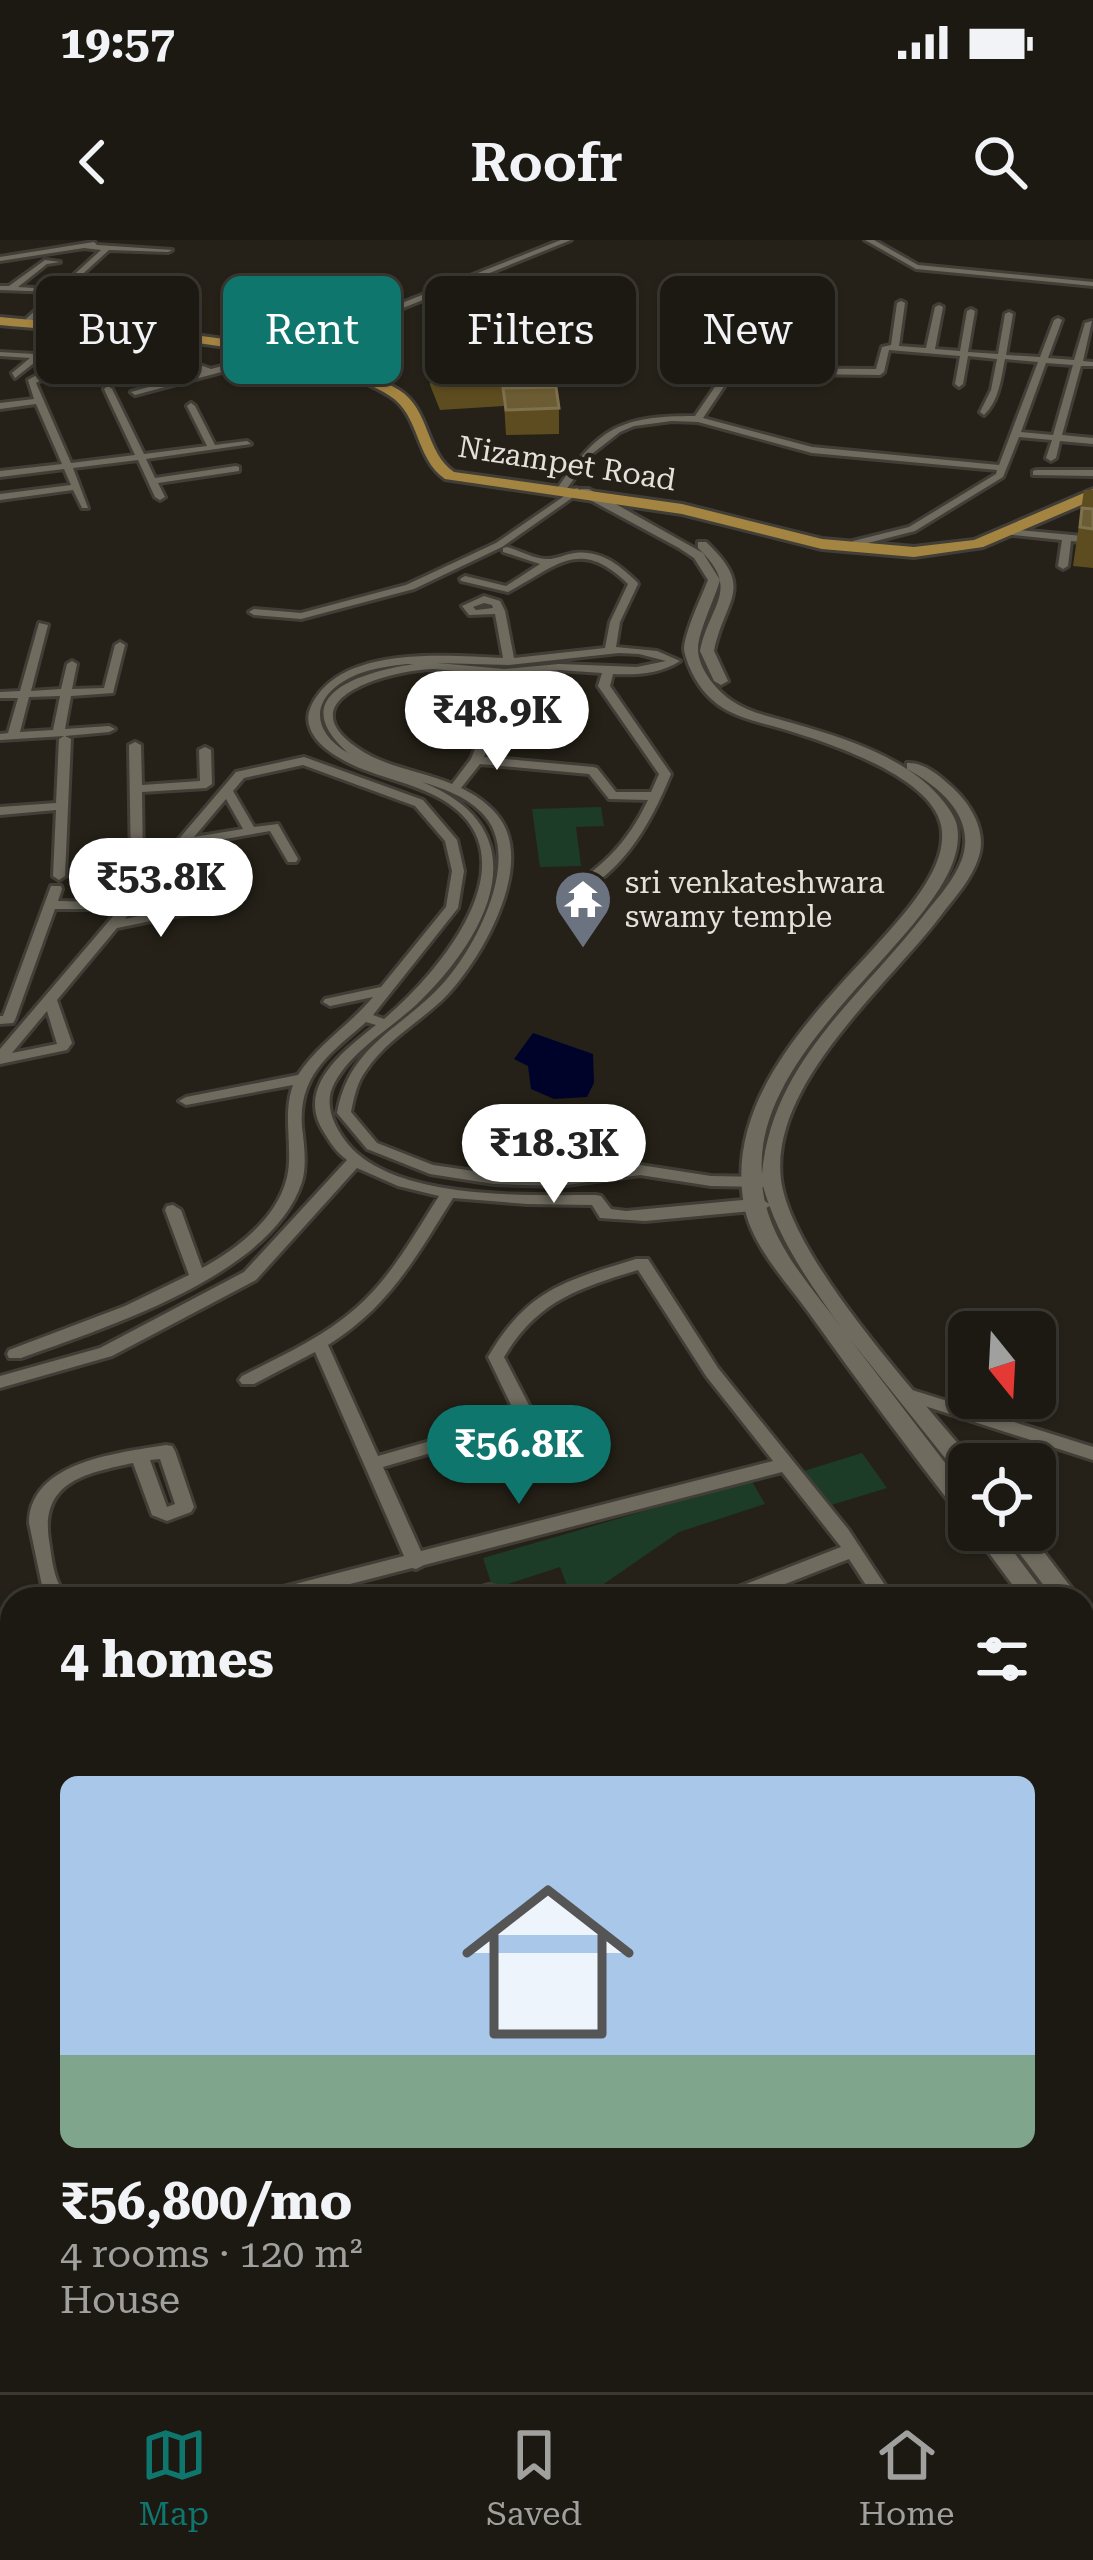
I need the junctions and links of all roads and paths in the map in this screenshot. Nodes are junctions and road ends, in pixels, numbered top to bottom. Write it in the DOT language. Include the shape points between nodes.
graph roads {
  1 [pos="99,240"];
  2 [pos="567,240"];
  3 [pos="869,240"];
  4 [pos="88,247"];
  5 [pos="107,248"];
  6 [pos="167,250"];
  7 [pos="0,259"];
  8 [pos="56,262"];
  9 [pos="83,265"];
  10 [pos="1093,284"];
  11 [pos="5,289"];
  12 [pos="901,303"];
  13 [pos="401,305"];
  14 [pos="939,307"];
  15 [pos="971,311"];
  16 [pos="1010,314"];
  17 [pos="0,319"];
  18 [pos="29,320"];
  19 [pos="1058,320"];
  20 [pos="36,321"];
  21 [pos="36,323"];
  22 [pos="1089,323"];
  23 [pos="895,348"];
  24 [pos="933,351"];
  25 [pos="0,354"];
  26 [pos="965,354"];
  27 [pos="17,355"];
  28 [pos="36,357"];
  29 [pos="1001,357"];
  30 [pos="1040,360"];
  31 [pos="1078,363"];
  32 [pos="1093,364"];
  33 [pos="199,368"];
  34 [pos="932,369"];
  35 [pos="0,370"];
  36 [pos="223,370"];
  37 [pos="212,373"];
  38 [pos="15,375"];
  39 [pos="36,379"];
  40 [pos="371,384"];
  41 [pos="959,385"];
  42 [pos="108,389"];
  43 [pos="995,390"];
  44 [pos="135,392"];
  45 [pos="1030,394"];
  46 [pos="39,401"];
  47 [pos="0,406"];
  48 [pos="191,406"];
  49 [pos="984,412"];
  50 [pos="698,419"];
  51 [pos="1016,434"];
  52 [pos="1056,438"];
  53 [pos="1093,442"];
  54 [pos="247,443"];
  55 [pos="972,446"];
  56 [pos="212,448"];
  57 [pos="140,457"];
  58 [pos="1051,458"];
  59 [pos="961,463"];
  60 [pos="67,466"];
  61 [pos="1003,468"];
  62 [pos="236,470"];
  63 [pos="1036,473"];
  64 [pos="1093,473"];
  65 [pos="0,474"];
  66 [pos="152,481"];
  67 [pos="76,487"];
  68 [pos="1093,492"];
  69 [pos="0,497"];
  70 [pos="160,497"];
  71 [pos="596,497"];
  72 [pos="85,506"];
  73 [pos="1007,532"];
  74 [pos="1067,538"];
  75 [pos="1093,540"];
  76 [pos="856,543"];
  77 [pos="507,550"];
  78 [pos="544,562"];
  79 [pos="1063,566"];
  80 [pos="465,579"];
  81 [pos="500,611"];
  82 [pos="254,612"];
  83 [pos="43,626"];
  84 [pos="120,645"];
  85 [pos="610,651"];
  86 [pos="693,660"];
  87 [pos="509,662"];
  88 [pos="563,662"];
  89 [pos="73,664"];
  90 [pos="608,671"];
  91 [pos="110,691"];
  92 [pos="22,694"];
  93 [pos="64,694"];
  94 [pos="0,695"];
  95 [pos="489,729"];
  96 [pos="7,736"];
  97 [pos="61,736"];
  98 [pos="136,745"];
  99 [pos="205,750"];
  100 [pos="477,760"];
  101 [pos="382,771"];
  102 [pos="403,778"];
  103 [pos="365,783"];
  104 [pos="137,789"];
  105 [pos="385,791"];
  106 [pos="228,793"];
  107 [pos="457,795"];
  108 [pos="656,796"];
  109 [pos="60,806"];
  110 [pos="0,811"];
  111 [pos="250,831"];
  112 [pos="182,843"];
  113 [pos="292,859"];
  114 [pos="55,890"];
  115 [pos="564,898"];
  116 [pos="199,907"];
  117 [pos="113,925"];
  118 [pos="390,989"];
  119 [pos="51,1002"];
  120 [pos="330,1002"];
  121 [pos="378,1002"];
  122 [pos="364,1017"];
  123 [pos="400,1017"];
  124 [pos="0,1020"];
  125 [pos="76,1054"];
  126 [pos="0,1059"];
  127 [pos="0,1070"];
  128 [pos="299,1079"];
  129 [pos="186,1101"];
  130 [pos="372,1146"];
  131 [pos="352,1162"];
  132 [pos="599,1177"];
  133 [pos="711,1181"];
  134 [pos="449,1192"];
  135 [pos="763,1193"];
  136 [pos="596,1200"];
  137 [pos="720,1204"];
  138 [pos="172,1210"];
  139 [pos="197,1276"];
  140 [pos="319,1343"];
  141 [pos="8,1357"];
  142 [pos="24,1376"];
  143 [pos="248,1380"];
  144 [pos="0,1382"];
  145 [pos="909,1395"];
  146 [pos="948,1445"];
  147 [pos="1093,1454"];
  148 [pos="140,1457"];
  149 [pos="373,1464"];
  150 [pos="786,1465"];
  151 [pos="948,1483"];
  152 [pos="852,1550"];
  153 [pos="999,1551"];
  154 [pos="1030,1551"];
  155 [pos="416,1562"];
  156 [pos="50,1587"];
  157 [pos="313,1587"];
  158 [pos="758,1587"];
  159 [pos="877,1587"];
  160 [pos="1028,1587"];
  161 [pos="1059,1587"];
  1 -- 4 [label="street"];
  2 -- 13 [label="street"];
  3 -- 10 [label="street" via="916,267"];
  4 -- 5 [label="street"];
  4 -- 7 [label="street"];
  5 -- 6 [label="street"];
  5 -- 18 [label="street"];
  8 -- 11 [label="street"];
  9 -- 11 [label="street" via="56,291"];
  12 -- 23 [label="street"];
  14 -- 24 [label="street"];
  15 -- 26 [label="street"];
  16 -- 29 [label="street"];
  17 -- 18 [label="main road, Nizampet Road"];
  17 -- 21 [label="main road, Nizampet Road"];
  18 -- 20 [label="main road, Nizampet Road"];
  19 -- 30 [label="street"];
  22 -- 31 [label="street"];
  23 -- 24 [label="street"];
  23 -- 50 [label="street" via="886,347 880,372 731,370"];
  24 -- 26 [label="street"];
  24 -- 34 [label="street"];
  25 -- 27 [label="street"];
  26 -- 29 [label="street"];
  26 -- 41 [label="street"];
  27 -- 28 [label="street"];
  27 -- 35 [label="street"];
  28 -- 38 [label="street"];
  29 -- 30 [label="street"];
  29 -- 43 [label="street"];
  30 -- 31 [label="street"];
  30 -- 45 [label="street"];
  31 -- 32 [label="street"];
  31 -- 52 [label="street"];
  33 -- 37 [label="street"];
  36 -- 37 [label="street"];
  37 -- 44 [label="street"];
  39 -- 46 [label="street"];
  40 -- 71 [label="main road, Nizampet Road" via="407,405 443,473"];
  42 -- 57 [label="street"];
  43 -- 45 [label="street"];
  43 -- 49 [label="street"];
  45 -- 51 [label="street"];
  46 -- 47 [label="street"];
  46 -- 60 [label="street"];
  48 -- 56 [label="street"];
  50 -- 59 [label="street" via="799,448"];
  50 -- 71 [label="street" via="605,433"];
  51 -- 52 [label="street"];
  51 -- 61 [label="street"];
  52 -- 53 [label="street"];
  52 -- 58 [label="street"];
  54 -- 56 [label="street"];
  55 -- 59 [label="street"];
  56 -- 57 [label="street"];
  57 -- 60 [label="street"];
  57 -- 66 [label="street"];
  59 -- 61 [label="street"];
  60 -- 65 [label="street"];
  60 -- 67 [label="street"];
  61 -- 76 [label="street" via="912,530"];
  62 -- 66 [label="street"];
  63 -- 64 [label="street"];
  66 -- 70 [label="street"];
  67 -- 69 [label="street"];
  67 -- 72 [label="street"];
  68 -- 73 [label="main road, Nizampet Road"];
  68 -- 76 [label="main road, Nizampet Road" via="961,542"];
  71 -- 73 [label="main road, Nizampet Road" via="883,550 939,550"];
  71 -- 76 [label="main road, Nizampet Road" via="686,504"];
  71 -- 82 [label="street" via="410,587 301,616"];
  71 -- 86 [label="street" via="701,544 729,576 730,594"];
  73 -- 74 [label="street"];
  74 -- 75 [label="street"];
  74 -- 79 [label="street"];
  77 -- 78 [label="street"];
  78 -- 80 [label="street" via="508,589"];
  78 -- 85 [label="street" via="592,554 615,563 633,584"];
  81 -- 87 [label="street"];
  83 -- 92 [label="street"];
  84 -- 91 [label="street"];
  85 -- 86 [label="street"];
  85 -- 88 [label="street"];
  86 -- 90 [label="street"];
  86 -- 135 [label="street" via="748,704 919,769 951,793 974,833 965,870 916,940 784,1102"];
  87 -- 88 [label="street"];
  87 -- 101 [label="street" via="391,663 331,686 316,704 319,735"];
  88 -- 90 [label="street"];
  88 -- 107 [label="street" via="496,672 416,666 362,680 330,704 327,720 352,749"];
  89 -- 93 [label="street"];
  90 -- 108 [label="street" via="604,686 665,774"];
  91 -- 93 [label="street"];
  91 -- 97 [label="street" via="104,729"];
  92 -- 93 [label="street"];
  92 -- 94 [label="street"];
  92 -- 96 [label="street"];
  93 -- 97 [label="street"];
  95 -- 100 [label="street"];
  96 -- 97 [label="street"];
  97 -- 109 [label="street"];
  98 -- 104 [label="street"];
  99 -- 104 [label="street" via="206,784"];
  100 -- 107 [label="street"];
  100 -- 108 [label="street" via="593,771 613,796"];
  101 -- 102 [label="street"];
  101 -- 103 [label="street"];
  102 -- 105 [label="street"];
  102 -- 107 [label="street"];
  103 -- 105 [label="street"];
  103 -- 106 [label="street" via="304,760 244,772"];
  104 -- 114 [label="street" via="137,865 104,905"];
  105 -- 118 [label="street" via="430,815 451,840 458,871 452,908"];
  106 -- 111 [label="street"];
  106 -- 112 [label="street"];
  107 -- 123 [label="street" via="480,829 487,881 459,947"];
  108 -- 115 [label="street" via="616,866"];
  109 -- 110 [label="street"];
  109 -- 114 [label="street"];
  111 -- 112 [label="street"];
  111 -- 113 [label="street" via="274,827"];
  112 -- 117 [label="street"];
  114 -- 124 [label="street" via="8,1020"];
  116 -- 117 [label="street"];
  117 -- 119 [label="street"];
  118 -- 120 [label="street"];
  118 -- 121 [label="street"];
  119 -- 126 [label="street"];
  119 -- 126 [label="street" via="62,1047"];
  121 -- 122 [label="street"];
  121 -- 123 [label="street"];
  122 -- 123 [label="street"];
  122 -- 128 [label="street"];
  123 -- 130 [label="street" via="345,1088 344,1113"];
  123 -- 131 [label="street" via="326,1082 320,1103"];
  125 -- 127 [label="street"];
  128 -- 129 [label="street"];
  128 -- 139 [label="street" via="295,1181 280,1211 232,1258"];
  130 -- 131 [label="street"];
  130 -- 132 [label="street" via="430,1169 494,1179"];
  131 -- 134 [label="street"];
  131 -- 142 [label="street" via="250,1276 106,1352"];
  132 -- 133 [label="street" via="640,1170"];
  132 -- 136 [label="street"];
  133 -- 135 [label="street"];
  133 -- 137 [label="street"];
  134 -- 136 [label="street"];
  134 -- 140 [label="street" via="374,1304"];
  135 -- 137 [label="street"];
  135 -- 145 [label="street"];
  135 -- 151 [label="street" via="784,1263"];
  136 -- 137 [label="street" via="606,1214 622,1216"];
  138 -- 139 [label="street"];
  139 -- 141 [label="street" via="136,1310"];
  140 -- 143 [label="street"];
  140 -- 149 [label="street"];
  141 -- 142 [label="street"];
  142 -- 144 [label="street"];
  145 -- 146 [label="street"];
  145 -- 147 [label="street"];
  148 -- 156 [label="street" via="54,1481 43,1496 38,1514"];
  149 -- 150 [label="street" via="520,1420 524,1413 496,1357 519,1320 560,1289 642,1262 712,1372"];
  149 -- 155 [label="street"];
  150 -- 152 [label="street"];
  150 -- 155 [label="street"];
  152 -- 158 [label="street"];
  152 -- 159 [label="street"];
  153 -- 160 [label="street"];
  154 -- 161 [label="street"];
  155 -- 157 [label="street"];
}
